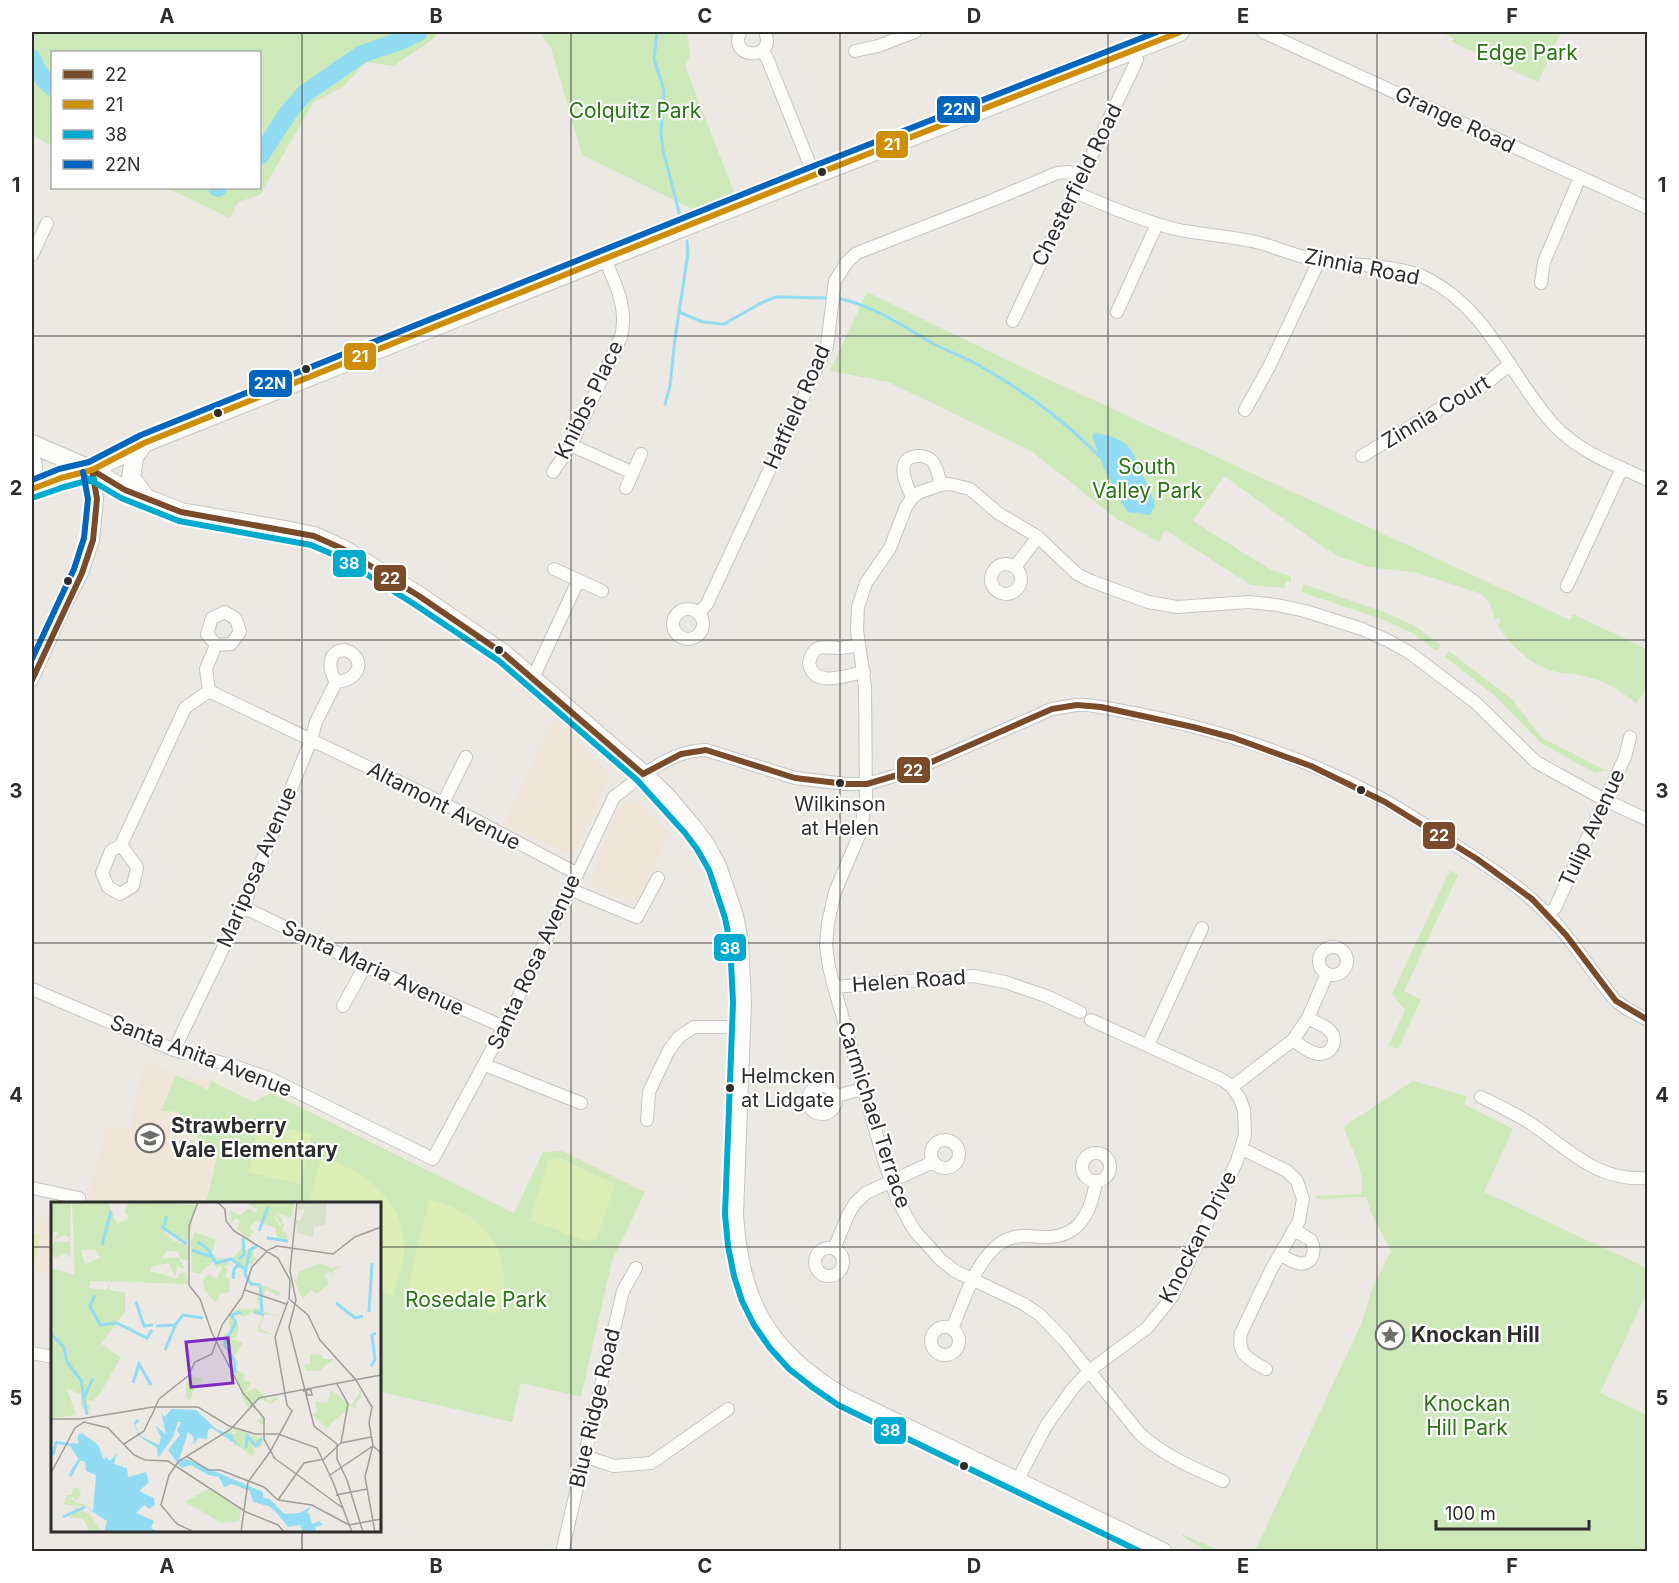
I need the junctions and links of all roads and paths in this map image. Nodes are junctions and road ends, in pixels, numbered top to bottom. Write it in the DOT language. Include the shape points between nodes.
graph roads {
  1 [pos="740,32"];
  2 [pos="765,32"];
  3 [pos="915,32"];
  4 [pos="1180,32"];
  5 [pos="1263,32"];
  6 [pos="1134,48"];
  7 [pos="762,51"];
  8 [pos="855,51"];
  9 [pos="814,175"];
  10 [pos="1080,177"];
  11 [pos="1580,177"];
  12 [pos="1073,191"];
  13 [pos="1647,208"];
  14 [pos="47,223"];
  15 [pos="1157,224"];
  16 [pos="32,255"];
  17 [pos="605,259"];
  18 [pos="1319,261"];
  19 [pos="1541,283"];
  20 [pos="1117,312"];
  21 [pos="1012,321"];
  22 [pos="1509,365"];
  23 [pos="1245,410"];
  24 [pos="144,443"];
  25 [pos="32,444"];
  26 [pos="572,445"];
  27 [pos="641,454"];
  28 [pos="1362,456"];
  29 [pos="32,462"];
  30 [pos="1622,468"];
  31 [pos="92,470"];
  32 [pos="553,472"];
  33 [pos="633,473"];
  34 [pos="32,478"];
  35 [pos="1647,480"];
  36 [pos="941,484"];
  37 [pos="626,488"];
  38 [pos="32,489"];
  39 [pos="912,498"];
  40 [pos="147,500"];
  41 [pos="1038,537"];
  42 [pos="1015,567"];
  43 [pos="554,569"];
  44 [pos="578,581"];
  45 [pos="1568,586"];
  46 [pos="602,591"];
  47 [pos="699,613"];
  48 [pos="216,645"];
  49 [pos="859,645"];
  50 [pos="864,672"];
  51 [pos="533,678"];
  52 [pos="32,680"];
  53 [pos="336,682"];
  54 [pos="209,691"];
  55 [pos="1630,737"];
  56 [pos="311,740"];
  57 [pos="466,757"];
  58 [pos="644,774"];
  59 [pos="867,784"];
  60 [pos="1605,800"];
  61 [pos="443,803"];
  62 [pos="1647,820"];
  63 [pos="121,845"];
  64 [pos="576,873"];
  65 [pos="658,878"];
  66 [pos="569,889"];
  67 [pos="243,907"];
  68 [pos="1548,914"];
  69 [pos="1202,928"];
  70 [pos="365,966"];
  71 [pos="1328,974"];
  72 [pos="834,987"];
  73 [pos="32,989"];
  74 [pos="343,1006"];
  75 [pos="1080,1012"];
  76 [pos="1308,1018"];
  77 [pos="1091,1020"];
  78 [pos="1647,1020"];
  79 [pos="504,1027"];
  80 [pos="741,1027"];
  81 [pos="1293,1040"];
  82 [pos="1148,1046"];
  83 [pos="174,1050"];
  84 [pos="485,1065"];
  85 [pos="563,1081"];
  86 [pos="1232,1087"];
  87 [pos="862,1089"];
  88 [pos="558,1094"];
  89 [pos="836,1096"];
  90 [pos="1481,1097"];
  91 [pos="581,1103"];
  92 [pos="647,1120"];
  93 [pos="1242,1149"];
  94 [pos="433,1159"];
  95 [pos="933,1162"];
  96 [pos="1647,1178"];
  97 [pos="1096,1181"];
  98 [pos="892,1182"];
  99 [pos="32,1188"];
  100 [pos="79,1198"];
  101 [pos="1294,1230"];
  102 [pos="834,1249"];
  103 [pos="1280,1254"];
  104 [pos="636,1268"];
  105 [pos="974,1281"];
  106 [pos="952,1329"];
  107 [pos="32,1353"];
  108 [pos="51,1357"];
  109 [pos="1266,1370"];
  110 [pos="1089,1371"];
  111 [pos="728,1409"];
  112 [pos="584,1456"];
  113 [pos="1223,1480"];
  114 [pos="1017,1481"];
  115 [pos="562,1551"];
  116 [pos="1162,1551"];
  1 -- 7 [label="street" via="738,42 744,52"];
  2 -- 7 [label="street" via="767,40"];
  3 -- 8 [label="street"];
  4 -- 6 [label="main road"];
  5 -- 11 [label="street, Grange Road"];
  6 -- 9 [label="main road"];
  6 -- 10 [label="street, Chesterfield Road" via="1137,60"];
  7 -- 9 [label="street"];
  9 -- 17 [label="main road"];
  10 -- 12 [label="street, Chesterfield Road"];
  10 -- 47 [label="street, Hatfield Road" via="1069,172 1057,173 857,254 847,262 835,281 827,346 707,604"];
  11 -- 13 [label="street, Grange Road"];
  11 -- 19 [label="street" via="1545,262"];
  12 -- 15 [label="street, Zinnia Road"];
  12 -- 21 [label="street, Chesterfield Road"];
  14 -- 16 [label="street"];
  15 -- 18 [label="street, Zinnia Road" via="1260,244"];
  15 -- 20 [label="street"];
  17 -- 24 [label="main road"];
  17 -- 26 [label="street, Knibbs Place" via="621,300 624,326"];
  18 -- 22 [label="street, Zinnia Road" via="1402,271 1436,284 1476,316"];
  18 -- 23 [label="street"];
  22 -- 28 [label="street, Zinnia Court" via="1478,390"];
  22 -- 30 [label="street, Zinnia Road" via="1554,424 1572,441"];
  24 -- 31 [label="main road"];
  24 -- 40 [label="main road" via="134,457 131,478"];
  25 -- 31 [label="main road"];
  26 -- 32 [label="street, Knibbs Place"];
  26 -- 33 [label="street"];
  27 -- 33 [label="street"];
  29 -- 34 [label="main road"];
  30 -- 35 [label="street, Zinnia Road"];
  30 -- 45 [label="street"];
  31 -- 38 [label="main road"];
  31 -- 40 [label="main road"];
  31 -- 52 [label="street" via="97,499 93,540 82,573"];
  33 -- 37 [label="street"];
  36 -- 39 [label="street"];
  36 -- 39 [label="street" via="933,461 914,456 904,466"];
  36 -- 41 [label="street" via="970,489"];
  39 -- 49 [label="street, Helen Road" via="890,548 861,595 857,618"];
  40 -- 51 [label="main road" via="181,512 314,536 344,549 471,630"];
  41 -- 42 [label="street"];
  41 -- 60 [label="street" via="1077,574 1148,602 1177,607 1277,605 1362,629 1389,641 1476,703 1536,762"];
  43 -- 44 [label="street"];
  44 -- 46 [label="street"];
  44 -- 51 [label="street"];
  48 -- 54 [label="street" via="206,669"];
  49 -- 50 [label="street, Helen Road"];
  49 -- 50 [label="street" via="815,650 810,670 820,678"];
  50 -- 59 [label="street, Helen Road"];
  51 -- 58 [label="main road"];
  53 -- 56 [label="street, Mariposa Avenue"];
  54 -- 56 [label="street, Altamont Avenue"];
  54 -- 63 [label="street" via="185,708"];
  55 -- 60 [label="street, Tulip Avenue"];
  56 -- 61 [label="street, Altamont Avenue"];
  56 -- 67 [label="street, Mariposa Avenue"];
  57 -- 61 [label="street"];
  58 -- 59 [label="street, Santa Rosa Avenue" via="675,755 706,750 795,778"];
  58 -- 64 [label="street, Santa Rosa Avenue" via="614,797"];
  58 -- 80 [label="main road" via="692,826 720,875 739,942"];
  59 -- 68 [label="street" via="911,771 1052,709 1076,705 1104,707 1189,725 1282,754 1339,777 1425,825 1516,886"];
  59 -- 72 [label="street, Helen Road" via="860,833 828,923 826,946"];
  60 -- 62 [label="street"];
  60 -- 68 [label="street, Tulip Avenue" via="1555,908"];
  61 -- 64 [label="street, Altamont Avenue"];
  64 -- 66 [label="street, Santa Rosa Avenue"];
  65 -- 66 [label="street" via="637,917"];
  66 -- 79 [label="street, Santa Rosa Avenue"];
  67 -- 70 [label="street, Santa Maria Avenue"];
  67 -- 83 [label="street, Mariposa Avenue"];
  68 -- 78 [label="street" via="1616,1001"];
  69 -- 82 [label="street"];
  70 -- 74 [label="street"];
  70 -- 79 [label="street, Santa Maria Avenue"];
  71 -- 76 [label="street"];
  72 -- 75 [label="street, Helen Road" via="974,975 1046,996"];
  72 -- 87 [label="street, Carmichael Terrace"];
  73 -- 83 [label="street, Santa Anita Avenue"];
  76 -- 81 [label="street"];
  76 -- 81 [label="street" via="1333,1035 1330,1051 1315,1054"];
  77 -- 82 [label="street"];
  79 -- 84 [label="street, Santa Rosa Avenue"];
  80 -- 92 [label="street" via="694,1027 679,1037 650,1092"];
  80 -- 114 [label="main road" via="736,1244 746,1290 761,1321 785,1354 819,1383"];
  81 -- 86 [label="street"];
  82 -- 86 [label="street" via="1211,1073"];
  83 -- 94 [label="street, Santa Anita Avenue" via="269,1078"];
  84 -- 88 [label="street"];
  84 -- 94 [label="street, Santa Rosa Avenue"];
  85 -- 88 [label="street"];
  86 -- 93 [label="street, Knockan Drive" via="1244,1110"];
  87 -- 89 [label="street"];
  87 -- 98 [label="street, Carmichael Terrace"];
  88 -- 91 [label="street"];
  90 -- 96 [label="street" via="1529,1123 1597,1170"];
  93 -- 101 [label="street" via="1297,1180 1303,1199"];
  93 -- 110 [label="street, Knockan Drive" via="1172,1297 1147,1328"];
  95 -- 98 [label="street"];
  97 -- 105 [label="street" via="1088,1213 1072,1231 1052,1237 1024,1236 1004,1241 994,1248"];
  98 -- 102 [label="street" via="866,1193 855,1203"];
  98 -- 105 [label="street, Carmichael Terrace" via="904,1214 926,1245 955,1271"];
  99 -- 100 [label="street"];
  101 -- 103 [label="street"];
  101 -- 103 [label="street" via="1311,1240 1313,1257 1299,1264"];
  103 -- 109 [label="street" via="1239,1344 1242,1353"];
  104 -- 112 [label="street, Blue Ridge Road" via="623,1291"];
  105 -- 106 [label="street"];
  105 -- 110 [label="street, Carmichael Terrace" via="1040,1315"];
  107 -- 108 [label="street"];
  110 -- 113 [label="street, Carmichael Terrace" via="1149,1443"];
  110 -- 114 [label="street, Knockan Drive" via="1046,1426"];
  111 -- 112 [label="street" via="651,1463 614,1466"];
  112 -- 115 [label="street, Blue Ridge Road"];
  114 -- 116 [label="main road"];
}
